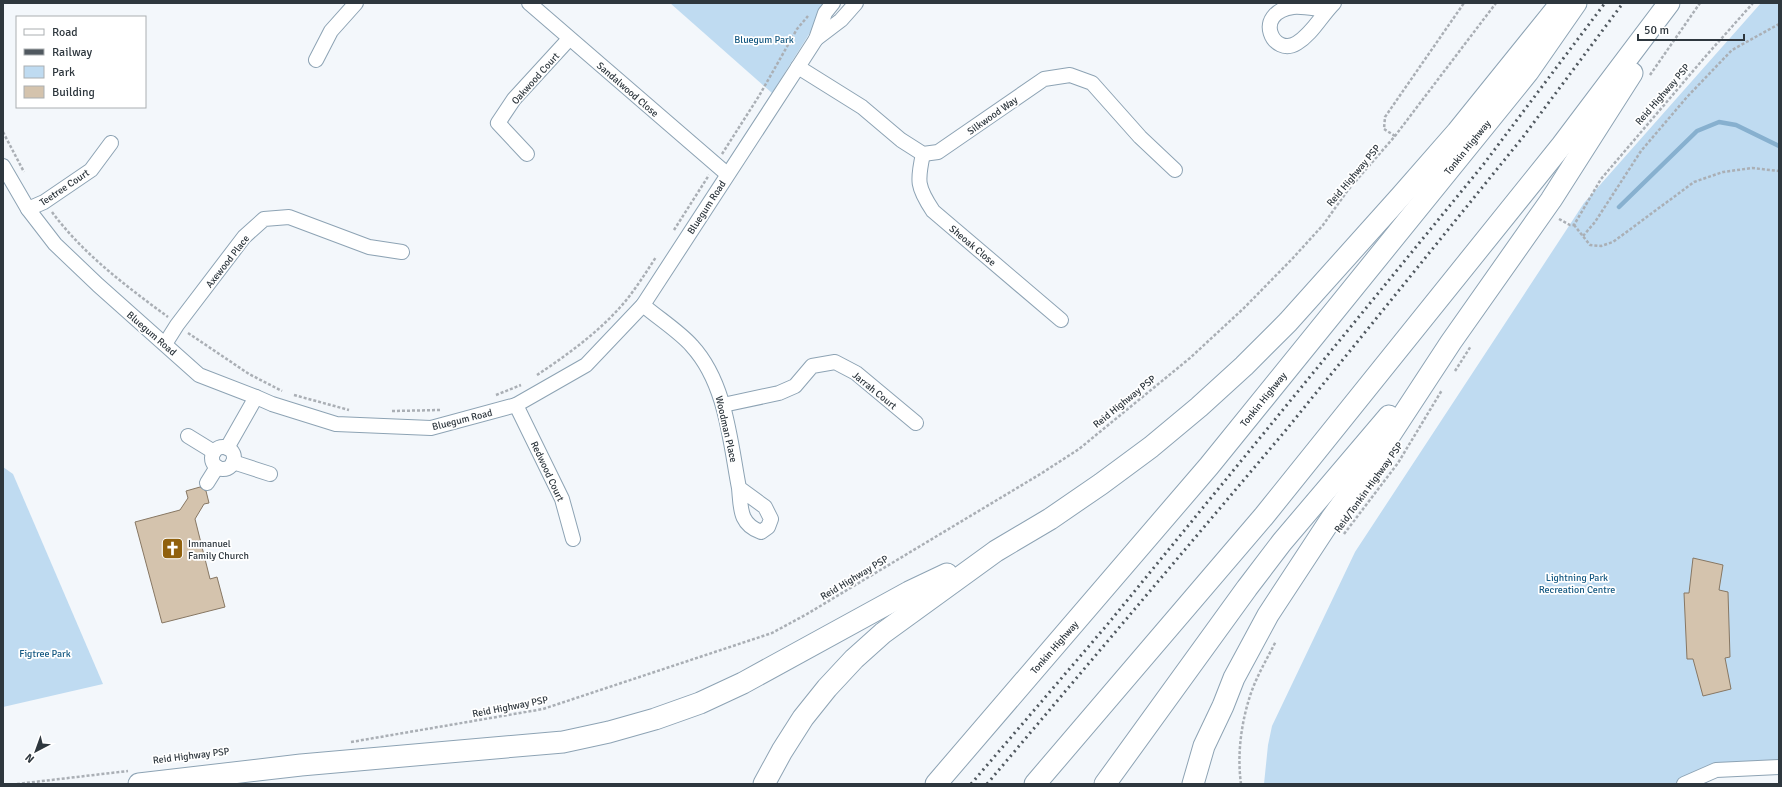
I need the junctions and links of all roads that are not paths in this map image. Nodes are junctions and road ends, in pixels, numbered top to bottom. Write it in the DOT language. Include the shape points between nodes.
graph roads {
  1 [pos="356,3"];
  2 [pos="529,3"];
  3 [pos="833,3"];
  4 [pos="856,3"];
  5 [pos="1561,3"];
  6 [pos="1576,3"];
  7 [pos="1669,3"];
  8 [pos="1677,3"];
  9 [pos="569,39"];
  10 [pos="816,39"];
  11 [pos="316,60"];
  12 [pos="798,67"];
  13 [pos="111,143"];
  14 [pos="527,154"];
  15 [pos="923,154"];
  16 [pos="3,166"];
  17 [pos="1175,170"];
  18 [pos="727,174"];
  19 [pos="28,209"];
  20 [pos="402,252"];
  21 [pos="643,305"];
  22 [pos="1061,320"];
  23 [pos="1451,342"];
  24 [pos="165,344"];
  25 [pos="256,396"];
  26 [pos="516,405"];
  27 [pos="723,405"];
  28 [pos="916,423"];
  29 [pos="188,436"];
  30 [pos="220,450"];
  31 [pos="234,462"];
  32 [pos="217,467"];
  33 [pos="270,474"];
  34 [pos="207,483"];
  35 [pos="739,488"];
  36 [pos="572,539"];
  37 [pos="992,554"];
  38 [pos="1779,767"];
  39 [pos="137,777"];
  40 [pos="764,784"];
  41 [pos="936,784"];
  42 [pos="1035,784"];
  43 [pos="1105,784"];
  44 [pos="1193,784"];
  45 [pos="1684,784"];
  1 -- 11 [label="street" via="332,31"];
  2 -- 9 [label="street, Sandalwood Close"];
  3 -- 10 [label="street, Bluegum Road" via="825,13"];
  4 -- 10 [label="street, Bluegum Road" via="842,20"];
  5 -- 37 [label="highway" via="1457,132 1288,322 1244,366 1151,447 1050,518"];
  6 -- 41 [label="highway, Tonkin Highway" via="1528,72 1209,466"];
  7 -- 42 [label="highway" via="1562,145 1269,510"];
  8 -- 23 [label="highway" via="1551,200"];
  9 -- 14 [label="street, Oakwood Court" via="514,99 498,123"];
  9 -- 18 [label="street, Sandalwood Close"];
  10 -- 12 [label="street, Bluegum Road"];
  12 -- 15 [label="street" via="862,107 901,140"];
  12 -- 18 [label="street, Bluegum Road"];
  13 -- 19 [label="street, Teetree Court" via="91,170 44,202"];
  15 -- 17 [label="street, Silkwood Way" via="938,152 1044,79 1070,75 1092,84 1140,137"];
  15 -- 22 [label="street, Sheoak Close" via="918,175 921,193 933,211"];
  16 -- 19 [label="street, Bluegum Road"];
  18 -- 21 [label="street, Bluegum Road"];
  19 -- 24 [label="street, Bluegum Road" via="55,244"];
  20 -- 24 [label="street, Axewood Place" via="369,247 289,217 264,219 244,237"];
  21 -- 26 [label="street, Bluegum Road" via="586,365"];
  21 -- 27 [label="street, Woodman Place" via="692,346 712,376"];
  23 -- 43 [label="highway" via="1282,542"];
  23 -- 44 [label="highway" via="1268,615 1234,678 1204,746"];
  24 -- 25 [label="street, Bluegum Road" via="199,375"];
  25 -- 26 [label="street, Bluegum Road" via="272,404 336,424 431,428"];
  25 -- 30 [label="street"];
  26 -- 36 [label="street, Redwood Court" via="562,499"];
  27 -- 28 [label="street, Jarrah Court" via="779,393 795,386 812,366 835,362 856,373"];
  27 -- 35 [label="street, Woodman Place"];
  29 -- 30 [label="street"];
  30 -- 31 [label="street" via="234,455"];
  30 -- 32 [label="street" via="212,459"];
  31 -- 32 [label="street" via="226,468"];
  31 -- 33 [label="street"];
  32 -- 34 [label="street"];
  37 -- 39 [label="highway" via="910,592 743,683 655,719 609,732 563,742"];
  37 -- 40 [label="highway" via="883,632 854,659 803,718"];
  38 -- 45 [label="street" via="1716,770"];
}
